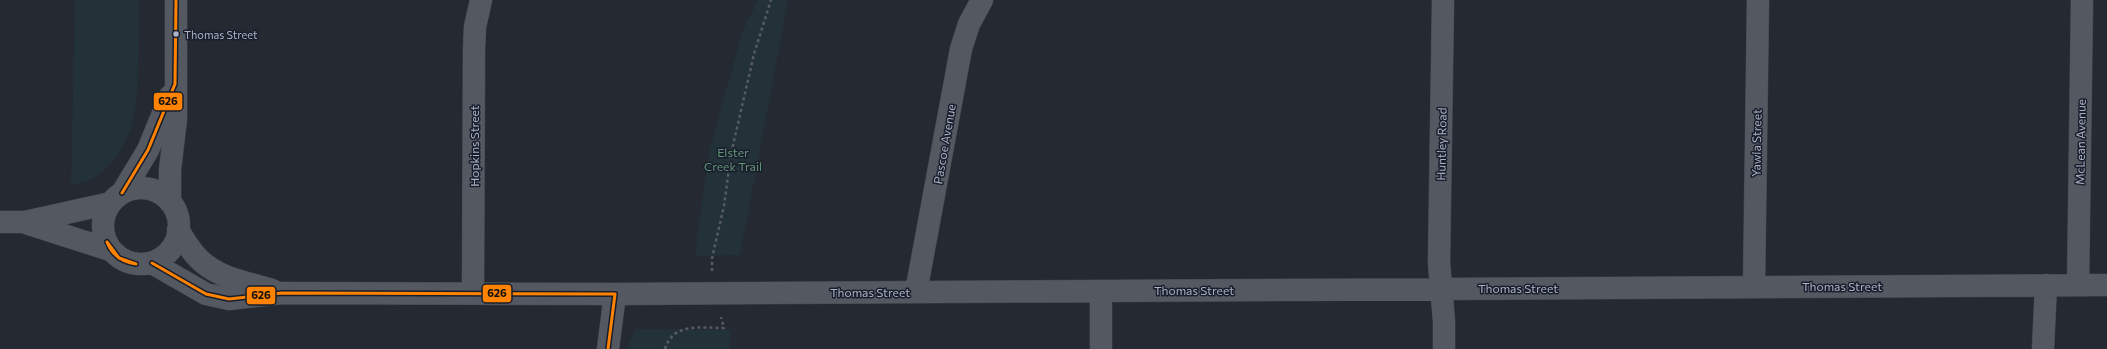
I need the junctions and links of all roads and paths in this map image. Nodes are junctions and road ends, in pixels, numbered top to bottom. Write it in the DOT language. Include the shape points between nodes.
graph roads {
  1 [pos="176,0"];
  2 [pos="481,0"];
  3 [pos="771,0"];
  4 [pos="982,0"];
  5 [pos="1443,0"];
  6 [pos="1758,0"];
  7 [pos="2082,0"];
  8 [pos="174,84"];
  9 [pos="116,198"];
  10 [pos="170,202"];
  11 [pos="0,222"];
  12 [pos="25,222"];
  13 [pos="178,230"];
  14 [pos="110,250"];
  15 [pos="152,263"];
  16 [pos="711,268"];
  17 [pos="2078,284"];
  18 [pos="2107,284"];
  19 [pos="2046,285"];
  20 [pos="1754,286"];
  21 [pos="1442,289"];
  22 [pos="1101,290"];
  23 [pos="916,292"];
  24 [pos="282,293"];
  25 [pos="473,293"];
  26 [pos="615,294"];
  27 [pos="722,319"];
  28 [pos="608,349"];
  29 [pos="665,349"];
  30 [pos="1101,349"];
  31 [pos="1444,349"];
  32 [pos="2043,349"];
  1 -- 8 [label="street"];
  2 -- 25 [label="street, Hopkins Street" via="475,27 474,49"];
  3 -- 16 [label="path" via="754,54 731,154 724,206"];
  4 -- 23 [label="street, Pascoe Avenue" via="969,24 961,49"];
  5 -- 21 [label="street, Huntley Road" via="1439,263"];
  6 -- 20 [label="street, Yawla Street"];
  7 -- 17 [label="street, McLean Avenue"];
  8 -- 9 [label="street" via="148,150"];
  8 -- 10 [label="street" via="176,119 170,170"];
  9 -- 10 [label="street" via="142,188 162,195"];
  9 -- 12 [label="street"];
  9 -- 14 [label="street" via="105,213 102,226"];
  10 -- 13 [label="street" via="178,220"];
  11 -- 12 [label="street"];
  12 -- 14 [label="street"];
  13 -- 15 [label="street" via="170,250"];
  13 -- 24 [label="street, Thomas Street" via="196,257 211,270 223,276"];
  14 -- 15 [label="street" via="129,263"];
  15 -- 24 [label="street, Thomas Street" via="206,294 229,298"];
  17 -- 18 [label="street, Thomas Street"];
  17 -- 19 [label="street, Thomas Street"];
  19 -- 20 [label="street, Thomas Street"];
  19 -- 32 [label="street"];
  20 -- 21 [label="street, Thomas Street"];
  21 -- 22 [label="street, Thomas Street"];
  21 -- 31 [label="street, Huntley Road"];
  22 -- 23 [label="street, Thomas Street"];
  22 -- 30 [label="street"];
  23 -- 26 [label="street, Thomas Street"];
  24 -- 25 [label="street, Thomas Street"];
  25 -- 26 [label="street, Thomas Street"];
  26 -- 28 [label="street"];
  27 -- 29 [label="path" via="724,328 687,327 678,330 670,338"];
}
